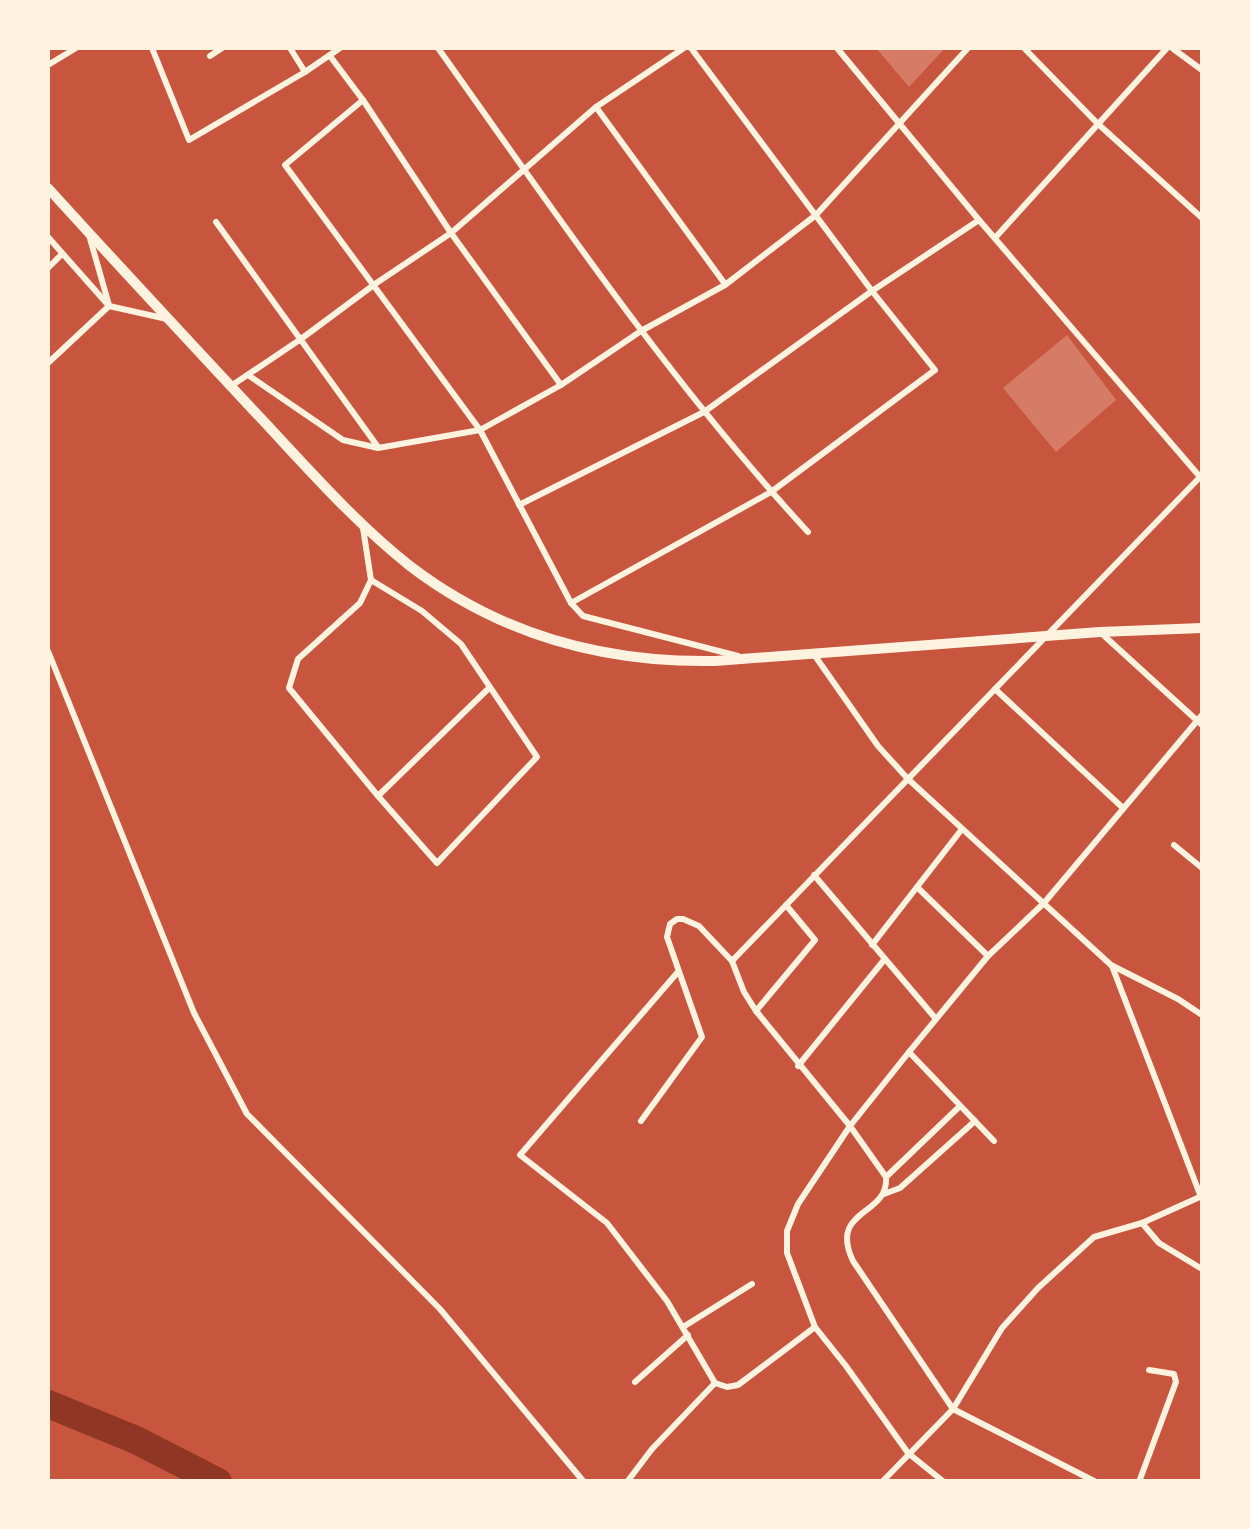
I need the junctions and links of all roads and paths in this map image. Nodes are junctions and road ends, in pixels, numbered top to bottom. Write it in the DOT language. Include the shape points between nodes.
graph roads {
  1 [pos="76,48"];
  2 [pos="152,48"];
  3 [pos="222,48"];
  4 [pos="290,48"];
  5 [pos="340,48"];
  6 [pos="438,48"];
  7 [pos="688,48"];
  8 [pos="837,48"];
  9 [pos="968,48"];
  10 [pos="1024,48"];
  11 [pos="1170,48"];
  12 [pos="210,56"];
  13 [pos="330,56"];
  14 [pos="48,65"];
  15 [pos="1202,70"];
  16 [pos="305,72"];
  17 [pos="363,100"];
  18 [pos="596,108"];
  19 [pos="1098,123"];
  20 [pos="900,124"];
  21 [pos="525,170"];
  22 [pos="48,188"];
  23 [pos="816,215"];
  24 [pos="1202,218"];
  25 [pos="979,220"];
  26 [pos="216,222"];
  27 [pos="451,233"];
  28 [pos="89,234"];
  29 [pos="48,237"];
  30 [pos="995,238"];
  31 [pos="62,254"];
  32 [pos="48,268"];
  33 [pos="375,284"];
  34 [pos="725,285"];
  35 [pos="872,291"];
  36 [pos="109,306"];
  37 [pos="167,319"];
  38 [pos="641,331"];
  39 [pos="301,339"];
  40 [pos="48,364"];
  41 [pos="248,375"];
  42 [pos="561,385"];
  43 [pos="230,386"];
  44 [pos="704,412"];
  45 [pos="480,430"];
  46 [pos="378,448"];
  47 [pos="1202,477"];
  48 [pos="771,492"];
  49 [pos="519,505"];
  50 [pos="362,522"];
  51 [pos="808,532"];
  52 [pos="371,580"];
  53 [pos="571,603"];
  54 [pos="1202,628"];
  55 [pos="1100,632"];
  56 [pos="1045,637"];
  57 [pos="48,652"];
  58 [pos="814,653"];
  59 [pos="748,659"];
  60 [pos="489,688"];
  61 [pos="994,690"];
  62 [pos="1201,720"];
  63 [pos="908,779"];
  64 [pos="378,796"];
  65 [pos="1123,808"];
  66 [pos="962,829"];
  67 [pos="1174,845"];
  68 [pos="1202,868"];
  69 [pos="814,875"];
  70 [pos="918,888"];
  71 [pos="786,904"];
  72 [pos="1044,904"];
  73 [pos="872,945"];
  74 [pos="988,956"];
  75 [pos="884,960"];
  76 [pos="732,961"];
  77 [pos="1111,965"];
  78 [pos="678,972"];
  79 [pos="756,1011"];
  80 [pos="1202,1015"];
  81 [pos="936,1019"];
  82 [pos="909,1052"];
  83 [pos="798,1066"];
  84 [pos="960,1106"];
  85 [pos="641,1121"];
  86 [pos="975,1121"];
  87 [pos="850,1126"];
  88 [pos="994,1142"];
  89 [pos="887,1180"];
  90 [pos="884,1194"];
  91 [pos="1202,1197"];
  92 [pos="1142,1223"];
  93 [pos="1202,1270"];
  94 [pos="752,1284"];
  95 [pos="815,1327"];
  96 [pos="686,1331"];
  97 [pos="1149,1370"];
  98 [pos="634,1382"];
  99 [pos="715,1383"];
  100 [pos="952,1410"];
  101 [pos="908,1454"];
  102 [pos="584,1482"];
  103 [pos="627,1482"];
  104 [pos="882,1482"];
  105 [pos="944,1482"];
  106 [pos="1096,1482"];
  107 [pos="1139,1482"];
  1 -- 14 [label="street"];
  2 -- 16 [label="street" via="189,140"];
  3 -- 12 [label="street"];
  4 -- 16 [label="street"];
  5 -- 13 [label="street"];
  6 -- 21 [label="street"];
  7 -- 18 [label="street"];
  7 -- 23 [label="street"];
  8 -- 20 [label="street"];
  9 -- 20 [label="street"];
  10 -- 19 [label="street"];
  11 -- 15 [label="street"];
  11 -- 19 [label="street"];
  13 -- 16 [label="street"];
  13 -- 17 [label="street"];
  17 -- 27 [label="street"];
  17 -- 33 [label="street" via="285,165"];
  18 -- 21 [label="street"];
  18 -- 34 [label="street"];
  19 -- 24 [label="street"];
  19 -- 30 [label="street"];
  20 -- 23 [label="street"];
  20 -- 25 [label="street"];
  21 -- 27 [label="street"];
  21 -- 38 [label="street"];
  22 -- 28 [label="main road"];
  23 -- 34 [label="street"];
  23 -- 35 [label="street"];
  25 -- 30 [label="street"];
  25 -- 35 [label="street"];
  26 -- 39 [label="street"];
  27 -- 33 [label="street"];
  27 -- 42 [label="street"];
  28 -- 36 [label="street"];
  28 -- 37 [label="main road"];
  29 -- 31 [label="street"];
  30 -- 47 [label="street"];
  31 -- 32 [label="street"];
  31 -- 36 [label="street"];
  33 -- 39 [label="street"];
  33 -- 45 [label="street"];
  34 -- 38 [label="street"];
  35 -- 44 [label="street"];
  35 -- 48 [label="street" via="935,370"];
  36 -- 37 [label="street"];
  36 -- 40 [label="street"];
  37 -- 43 [label="main road"];
  38 -- 42 [label="street"];
  38 -- 44 [label="street"];
  39 -- 41 [label="street"];
  39 -- 46 [label="street"];
  41 -- 43 [label="street"];
  41 -- 46 [label="street" via="343,440"];
  42 -- 45 [label="street"];
  43 -- 50 [label="main road"];
  44 -- 48 [label="street"];
  44 -- 49 [label="street"];
  45 -- 46 [label="street"];
  45 -- 49 [label="street"];
  47 -- 56 [label="street"];
  48 -- 51 [label="street"];
  48 -- 53 [label="street"];
  49 -- 53 [label="street"];
  50 -- 52 [label="street"];
  50 -- 59 [label="main road" via="464,602 561,644 650,660"];
  52 -- 60 [label="street" via="460,644"];
  52 -- 64 [label="street" via="360,603 298,659 289,688"];
  53 -- 59 [label="street" via="583,616"];
  54 -- 55 [label="main road"];
  55 -- 56 [label="main road"];
  55 -- 62 [label="street"];
  56 -- 58 [label="main road"];
  56 -- 61 [label="street"];
  57 -- 102 [label="street" via="194,1013 247,1114 440,1309"];
  58 -- 59 [label="main road"];
  58 -- 63 [label="street"];
  60 -- 64 [label="street"];
  60 -- 64 [label="street" via="537,758 437,864"];
  61 -- 63 [label="street"];
  61 -- 65 [label="street"];
  62 -- 65 [label="street"];
  63 -- 66 [label="street"];
  63 -- 69 [label="street"];
  65 -- 72 [label="street"];
  66 -- 70 [label="street"];
  66 -- 72 [label="street"];
  67 -- 68 [label="street"];
  69 -- 71 [label="street"];
  69 -- 73 [label="street"];
  70 -- 73 [label="street"];
  70 -- 74 [label="street"];
  71 -- 76 [label="street"];
  71 -- 79 [label="street" via="815,940"];
  72 -- 74 [label="street"];
  72 -- 77 [label="street"];
  73 -- 75 [label="street"];
  74 -- 81 [label="street"];
  75 -- 81 [label="street"];
  75 -- 83 [label="street"];
  76 -- 78 [label="street" via="698,926 677,919 667,937"];
  76 -- 79 [label="street"];
  77 -- 80 [label="street"];
  77 -- 91 [label="street"];
  78 -- 85 [label="street" via="702,1037"];
  78 -- 96 [label="street" via="520,1155 607,1223"];
  79 -- 83 [label="street"];
  81 -- 82 [label="street"];
  82 -- 84 [label="street"];
  82 -- 87 [label="street"];
  83 -- 87 [label="street"];
  84 -- 86 [label="street"];
  84 -- 89 [label="street"];
  86 -- 88 [label="street"];
  86 -- 90 [label="street" via="900,1188"];
  87 -- 89 [label="street"];
  87 -- 95 [label="street" via="798,1204 788,1231 787,1253"];
  89 -- 90 [label="street"];
  90 -- 100 [label="street" via="852,1223 847,1249"];
  91 -- 92 [label="street"];
  92 -- 93 [label="street" via="1159,1243"];
  92 -- 100 [label="street" via="1094,1236 1038,1288 1002,1328"];
  94 -- 96 [label="street"];
  95 -- 99 [label="street" via="738,1385"];
  95 -- 101 [label="street"];
  96 -- 98 [label="street"];
  96 -- 99 [label="street"];
  97 -- 107 [label="street" via="1174,1374 1176,1382"];
  99 -- 103 [label="street"];
  100 -- 101 [label="street"];
  100 -- 106 [label="street"];
  101 -- 104 [label="street"];
  101 -- 105 [label="street"];
}
